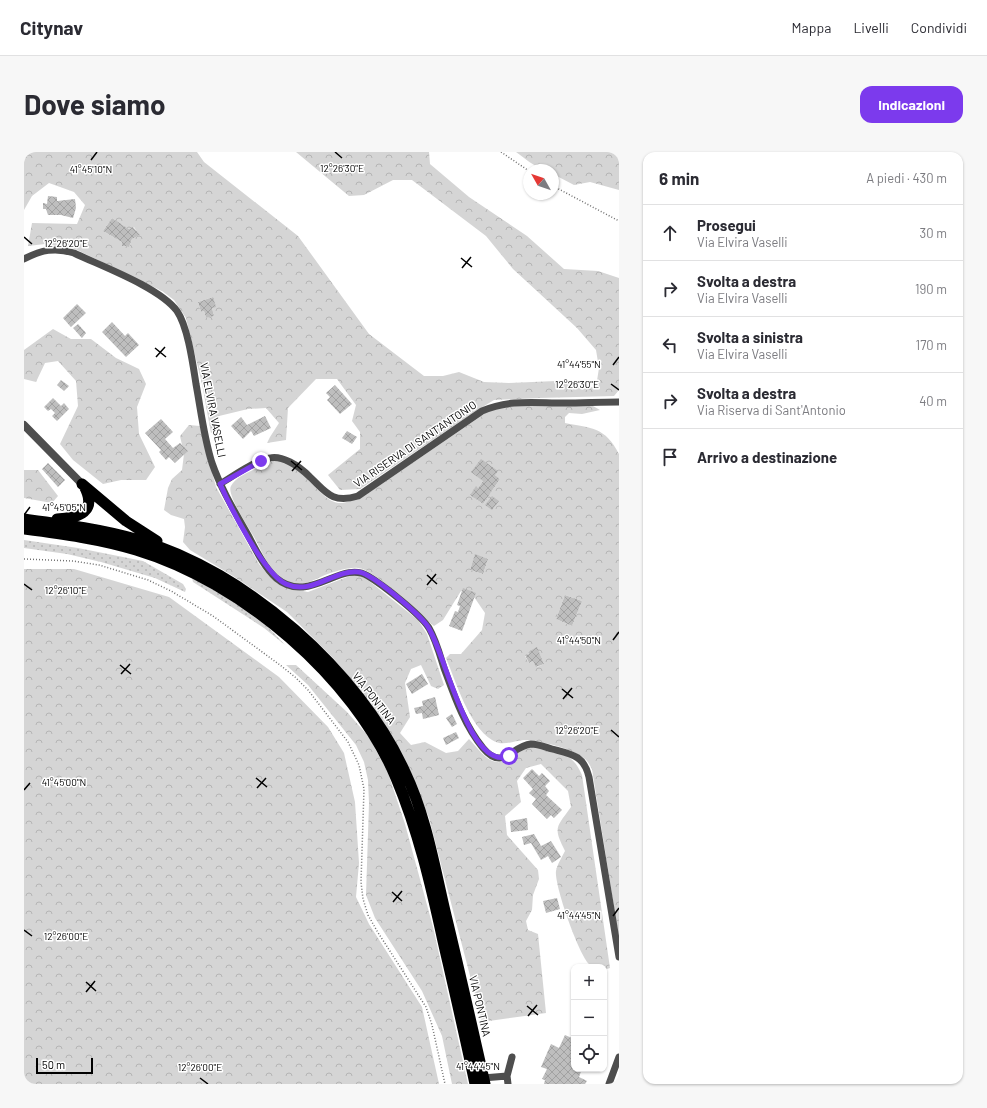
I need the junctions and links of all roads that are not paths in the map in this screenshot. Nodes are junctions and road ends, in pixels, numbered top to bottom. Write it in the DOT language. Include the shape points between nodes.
graph roads {
  1 [pos="24,259"];
  2 [pos="619,402"];
  3 [pos="24,425"];
  4 [pos="82,484"];
  5 [pos="220,484"];
  6 [pos="30,520"];
  7 [pos="24,529"];
  8 [pos="201,566"];
  9 [pos="619,957"];
  10 [pos="512,1057"];
  11 [pos="619,1057"];
  12 [pos="507,1076"];
  13 [pos="481,1082"];
  14 [pos="508,1084"];
  15 [pos="609,1084"];
  1 -- 5 [label="street, VIA ELVIRA VASELLI" via="48,250 74,253 147,288 164,298 176,310 182,320 190,351 206,441"];
  2 -- 5 [label="street, VIA RISERVA DI SANT'ANTONIO" via="496,405 482,411 358,496 348,499 330,495 300,468 278,457 261,461"];
  3 -- 4 [label="street"];
  4 -- 6 [label="highway" via="88,499 87,507 81,514 68,519"];
  4 -- 8 [label="highway" via="138,530"];
  5 -- 9 [label="street, VIA ELVIRA VASELLI" via="260,557 280,581 290,586 302,587 350,572 361,572 384,587 422,620 434,638 463,714 487,752 502,758 526,745 536,744 575,755 584,763 590,777"];
  6 -- 8 [label="highway, VIA PONTINA" via="108,532 140,540"];
  7 -- 13 [label="highway, VIA PONTINA" via="108,542 196,574 223,589 292,641 346,696 374,736 405,800 430,882"];
  8 -- 13 [label="highway, VIA PONTINA" via="228,581 297,632 353,690 390,741 406,773 426,827"];
  10 -- 12 [label="street"];
  11 -- 15 [label="street"];
  12 -- 13 [label="street"];
  12 -- 14 [label="street"];
}
